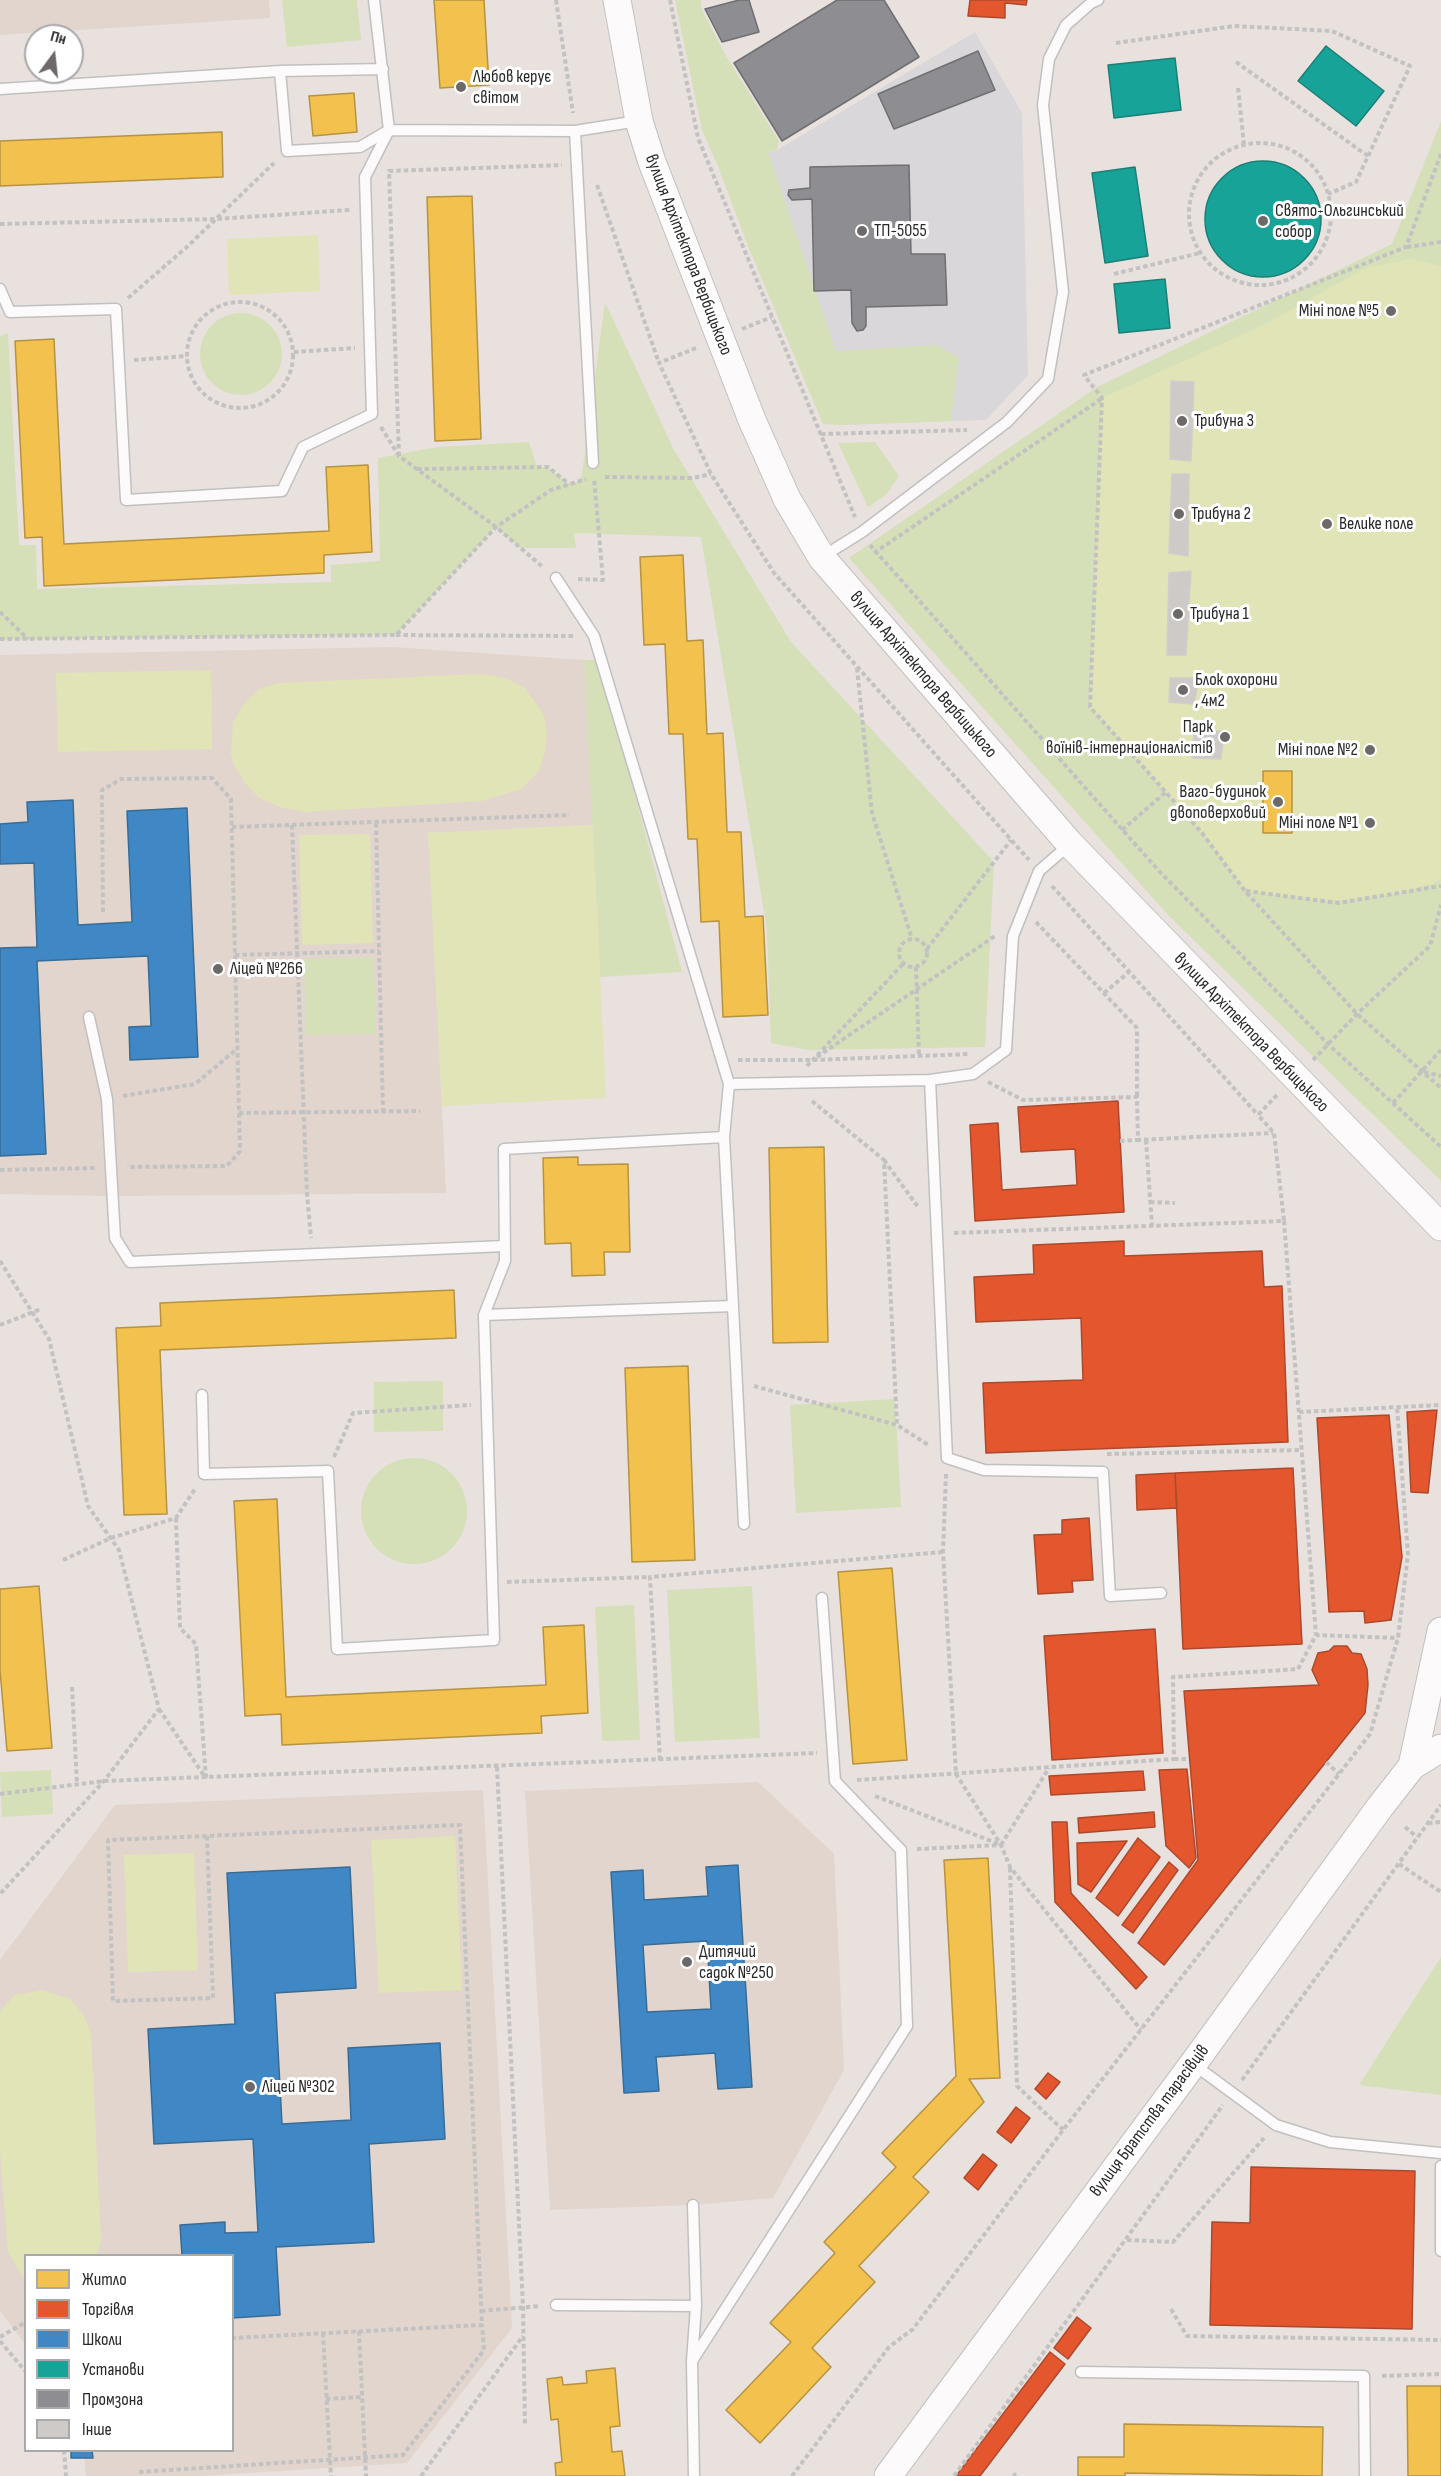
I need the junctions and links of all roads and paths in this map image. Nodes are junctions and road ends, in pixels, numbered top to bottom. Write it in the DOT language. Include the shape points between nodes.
graph roads {
  1 [pos="374,0"];
  2 [pos="556,0"];
  3 [pos="617,0"];
  4 [pos="670,0"];
  5 [pos="1098,0"];
  6 [pos="1116,43"];
  7 [pos="1236,62"];
  8 [pos="383,69"];
  9 [pos="280,71"];
  10 [pos="1238,88"];
  11 [pos="0,89"];
  12 [pos="639,121"];
  13 [pos="389,130"];
  14 [pos="575,131"];
  15 [pos="1244,145"];
  16 [pos="287,151"];
  17 [pos="1441,154"];
  18 [pos="1368,156"];
  19 [pos="577,165"];
  20 [pos="1328,194"];
  21 [pos="366,209"];
  22 [pos="216,219"];
  23 [pos="0,224"];
  24 [pos="1441,242"];
  25 [pos="1406,247"];
  26 [pos="1200,253"];
  27 [pos="1114,274"];
  28 [pos="0,289"];
  29 [pos="116,309"];
  30 [pos="371,347"];
  31 [pos="294,352"];
  32 [pos="187,356"];
  33 [pos="119,361"];
  34 [pos="658,363"];
  35 [pos="1102,398"];
  36 [pos="372,414"];
  37 [pos="974,429"];
  38 [pos="821,434"];
  39 [pos="399,456"];
  40 [pos="594,463"];
  41 [pos="417,469"];
  42 [pos="711,474"];
  43 [pos="594,476"];
  44 [pos="569,484"];
  45 [pos="496,527"];
  46 [pos="862,532"];
  47 [pos="874,553"];
  48 [pos="822,558"];
  49 [pos="556,578"];
  50 [pos="0,612"];
  51 [pos="396,635"];
  52 [pos="594,636"];
  53 [pos="0,639"];
  54 [pos="29,639"];
  55 [pos="857,666"];
  56 [pos="1166,792"];
  57 [pos="570,815"];
  58 [pos="376,822"];
  59 [pos="292,825"];
  60 [pos="232,828"];
  61 [pos="1122,830"];
  62 [pos="1011,840"];
  63 [pos="1070,844"];
  64 [pos="1030,861"];
  65 [pos="1025,870"];
  66 [pos="1441,886"];
  67 [pos="1245,891"];
  68 [pos="1441,905"];
  69 [pos="1024,909"];
  70 [pos="103,912"];
  71 [pos="912,939"];
  72 [pos="997,943"];
  73 [pos="927,949"];
  74 [pos="379,951"];
  75 [pos="297,952"];
  76 [pos="235,955"];
  77 [pos="903,964"];
  78 [pos="916,967"];
  79 [pos="1130,972"];
  80 [pos="917,991"];
  81 [pos="1104,993"];
  82 [pos="1357,1014"];
  83 [pos="89,1017"];
  84 [pos="1329,1045"];
  85 [pos="238,1048"];
  86 [pos="1441,1050"];
  87 [pos="975,1054"];
  88 [pos="919,1056"];
  89 [pos="721,1060"];
  90 [pos="812,1060"];
  91 [pos="1422,1071"];
  92 [pos="973,1074"];
  93 [pos="1441,1076"];
  94 [pos="1294,1077"];
  95 [pos="930,1080"];
  96 [pos="790,1083"];
  97 [pos="729,1084"];
  98 [pos="1441,1088"];
  99 [pos="1137,1096"];
  100 [pos="107,1099"];
  101 [pos="1393,1103"];
  102 [pos="420,1110"];
  103 [pos="383,1112"];
  104 [pos="239,1113"];
  105 [pos="304,1114"];
  106 [pos="1274,1133"];
  107 [pos="724,1137"];
  108 [pos="1138,1140"];
  109 [pos="1146,1140"];
  110 [pos="1120,1141"];
  111 [pos="1441,1147"];
  112 [pos="884,1160"];
  113 [pos="110,1168"];
  114 [pos="0,1170"];
  115 [pos="1150,1202"];
  116 [pos="1175,1203"];
  117 [pos="1284,1221"];
  118 [pos="1152,1226"];
  119 [pos="1440,1232"];
  120 [pos="936,1233"];
  121 [pos="505,1246"];
  122 [pos="313,1254"];
  123 [pos="0,1261"];
  124 [pos="733,1306"];
  125 [pos="41,1309"];
  126 [pos="33,1312"];
  127 [pos="484,1315"];
  128 [pos="0,1325"];
  129 [pos="736,1381"];
  130 [pos="202,1395"];
  131 [pos="486,1404"];
  132 [pos="1439,1406"];
  133 [pos="1397,1407"];
  134 [pos="1299,1412"];
  135 [pos="897,1425"];
  136 [pos="1302,1450"];
  137 [pos="1101,1455"];
  138 [pos="947,1458"];
  139 [pos="328,1471"];
  140 [pos="204,1474"];
  141 [pos="176,1518"];
  142 [pos="744,1524"];
  143 [pos="111,1538"];
  144 [pos="943,1552"];
  145 [pos="63,1560"];
  146 [pos="650,1577"];
  147 [pos="492,1583"];
  148 [pos="1161,1593"];
  149 [pos="822,1598"];
  150 [pos="1441,1631"];
  151 [pos="1316,1635"];
  152 [pos="1398,1638"];
  153 [pos="72,1687"];
  154 [pos="159,1709"];
  155 [pos="1441,1749"];
  156 [pos="831,1752"];
  157 [pos="1174,1759"];
  158 [pos="1189,1759"];
  159 [pos="660,1760"];
  160 [pos="1326,1762"];
  161 [pos="1412,1766"];
  162 [pos="498,1767"];
  163 [pos="1049,1768"];
  164 [pos="956,1774"];
  165 [pos="1339,1774"];
  166 [pos="206,1778"];
  167 [pos="104,1781"];
  168 [pos="835,1781"];
  169 [pos="77,1785"];
  170 [pos="0,1794"];
  171 [pos="1441,1805"];
  172 [pos="1428,1822"];
  173 [pos="1441,1822"];
  174 [pos="1405,1827"];
  175 [pos="207,1836"];
  176 [pos="1417,1837"];
  177 [pos="1001,1845"];
  178 [pos="901,1850"];
  179 [pos="1399,1864"];
  180 [pos="1010,1867"];
  181 [pos="1441,1892"];
  182 [pos="0,1894"];
  183 [pos="1141,2030"];
  184 [pos="1193,2064"];
  185 [pos="1233,2092"];
  186 [pos="1276,2125"];
  187 [pos="1063,2130"];
  188 [pos="1441,2153"];
  189 [pos="1441,2166"];
  190 [pos="693,2205"];
  191 [pos="1126,2240"];
  192 [pos="1441,2251"];
  193 [pos="556,2305"];
  194 [pos="696,2306"];
  195 [pos="523,2307"];
  196 [pos="1172,2308"];
  197 [pos="481,2311"];
  198 [pos="24,2323"];
  199 [pos="482,2325"];
  200 [pos="359,2331"];
  201 [pos="323,2333"];
  202 [pos="524,2336"];
  203 [pos="0,2338"];
  204 [pos="234,2338"];
  205 [pos="1441,2340"];
  206 [pos="692,2361"];
  207 [pos="24,2369"];
  208 [pos="1081,2372"];
  209 [pos="1441,2374"];
  210 [pos="1364,2376"];
  211 [pos="362,2397"];
  212 [pos="326,2399"];
  213 [pos="525,2425"];
  214 [pos="64,2452"];
  215 [pos="365,2458"];
  216 [pos="330,2460"];
  217 [pos="139,2472"];
  218 [pos="66,2476"];
  219 [pos="331,2476"];
  220 [pos="366,2476"];
  221 [pos="421,2476"];
  222 [pos="694,2476"];
  223 [pos="792,2476"];
  224 [pos="888,2476"];
  225 [pos="954,2476"];
  226 [pos="1365,2476"];
  1 -- 8 [label="lane"];
  2 -- 14 [label="path"];
  3 -- 12 [label="street, вулиця Архітектора Вербицького"];
  4 -- 38 [label="path" via="698,138"];
  5 -- 46 [label="lane" via="1066,25 1049,59 1043,105 1063,292 1048,379 1006,422"];
  6 -- 18 [label="path" via="1234,26 1332,31 1342,35 1410,66"];
  7 -- 18 [label="path"];
  8 -- 9 [label="lane"];
  8 -- 13 [label="lane"];
  9 -- 11 [label="lane"];
  9 -- 16 [label="lane"];
  10 -- 15 [label="path"];
  12 -- 14 [label="lane"];
  12 -- 48 [label="street, вулиця Архітектора Вербицького" via="752,420 787,499"];
  13 -- 14 [label="lane"];
  13 -- 16 [label="lane" via="360,147"];
  13 -- 21 [label="lane" via="365,177"];
  14 -- 19 [label="lane"];
  15 -- 20 [label="path" via="1281,146 1302,156 1318,173"];
  15 -- 26 [label="path" via="1215,158 1200,175 1190,196 1188,219"];
  16 -- 22 [label="path"];
  17 -- 25 [label="path"];
  18 -- 20 [label="path" via="1356,182"];
  19 -- 34 [label="path" via="589,163"];
  19 -- 39 [label="path" via="389,171"];
  19 -- 40 [label="lane"];
  20 -- 26 [label="path" via="1332,218 1326,241 1314,262 1295,277 1272,285 1248,285 1225,277"];
  21 -- 22 [label="path"];
  21 -- 30 [label="lane"];
  22 -- 23 [label="path"];
  22 -- 29 [label="path"];
  24 -- 25 [label="path"];
  25 -- 35 [label="path" via="1084,375"];
  26 -- 27 [label="path"];
  28 -- 29 [label="lane" via="10,312"];
  29 -- 33 [label="lane"];
  30 -- 31 [label="path"];
  30 -- 36 [label="lane"];
  31 -- 32 [label="path" via="290,334 280,319 248,302 230,303 199,321"];
  31 -- 32 [label="path" via="285,384 258,405 242,408 210,399 194,379"];
  32 -- 33 [label="path"];
  33 -- 36 [label="lane" via="126,500 282,491 303,447"];
  35 -- 47 [label="path"];
  35 -- 56 [label="path" via="1090,707"];
  36 -- 39 [label="path"];
  37 -- 38 [label="path"];
  38 -- 46 [label="path"];
  39 -- 41 [label="path"];
  40 -- 43 [label="path"];
  41 -- 44 [label="path" via="548,467"];
  41 -- 45 [label="path"];
  42 -- 43 [label="path" via="693,478"];
  43 -- 44 [label="path"];
  43 -- 49 [label="path" via="603,580"];
  44 -- 45 [label="path" via="551,490"];
  45 -- 49 [label="path"];
  45 -- 51 [label="path"];
  46 -- 47 [label="path"];
  46 -- 48 [label="lane"];
  47 -- 61 [label="path"];
  48 -- 63 [label="street, вулиця Архітектора Вербицького"];
  49 -- 52 [label="lane"];
  50 -- 54 [label="path"];
  51 -- 52 [label="path"];
  51 -- 54 [label="path"];
  52 -- 89 [label="lane"];
  53 -- 54 [label="path"];
  55 -- 71 [label="path" via="872,813"];
  56 -- 61 [label="path"];
  56 -- 67 [label="path"];
  57 -- 58 [label="path"];
  58 -- 59 [label="path"];
  58 -- 74 [label="path"];
  59 -- 60 [label="path"];
  59 -- 75 [label="path"];
  60 -- 70 [label="path" via="231,799 212,778 121,779 102,790"];
  60 -- 76 [label="path"];
  61 -- 84 [label="path"];
  62 -- 73 [label="path"];
  63 -- 69 [label="lane" via="1039,871"];
  63 -- 94 [label="street, вулиця Архітектора Вербицького"];
  64 -- 65 [label="path"];
  66 -- 67 [label="path" via="1338,903"];
  67 -- 82 [label="path"];
  68 -- 82 [label="path" via="1430,946"];
  69 -- 81 [label="path"];
  69 -- 92 [label="lane" via="1013,936 1006,1050"];
  71 -- 73 [label="path" via="921,941"];
  71 -- 77 [label="path" via="904,942 899,951"];
  72 -- 80 [label="path" via="999,933"];
  73 -- 78 [label="path" via="924,963"];
  74 -- 75 [label="path"];
  74 -- 103 [label="path"];
  75 -- 76 [label="path"];
  75 -- 105 [label="path"];
  76 -- 85 [label="path"];
  77 -- 78 [label="path"];
  77 -- 90 [label="path"];
  78 -- 80 [label="path"];
  79 -- 81 [label="path"];
  80 -- 88 [label="path"];
  80 -- 90 [label="path"];
  81 -- 99 [label="path" via="1137,1028"];
  82 -- 84 [label="path"];
  82 -- 91 [label="path"];
  83 -- 100 [label="lane"];
  84 -- 94 [label="path"];
  84 -- 101 [label="path"];
  85 -- 100 [label="path" via="195,1083"];
  85 -- 104 [label="path"];
  86 -- 91 [label="path"];
  87 -- 88 [label="path"];
  88 -- 90 [label="path"];
  89 -- 90 [label="path"];
  89 -- 97 [label="lane"];
  90 -- 96 [label="path"];
  91 -- 93 [label="path"];
  91 -- 98 [label="path"];
  91 -- 101 [label="path"];
  92 -- 95 [label="lane"];
  92 -- 99 [label="path" via="1023,1100"];
  94 -- 106 [label="path" via="1258,1114"];
  94 -- 119 [label="street, вулиця Архітектора Вербицького"];
  95 -- 96 [label="lane"];
  95 -- 120 [label="lane"];
  96 -- 97 [label="lane"];
  96 -- 112 [label="path"];
  97 -- 107 [label="lane"];
  99 -- 108 [label="path"];
  100 -- 113 [label="lane"];
  101 -- 111 [label="path"];
  102 -- 103 [label="path"];
  103 -- 105 [label="path"];
  104 -- 105 [label="path"];
  104 -- 113 [label="path" via="240,1151 227,1166"];
  105 -- 122 [label="path"];
  106 -- 109 [label="path"];
  106 -- 117 [label="path"];
  107 -- 121 [label="lane" via="504,1149"];
  107 -- 124 [label="lane"];
  108 -- 109 [label="path"];
  108 -- 110 [label="path"];
  109 -- 115 [label="path"];
  112 -- 120 [label="path"];
  112 -- 135 [label="path"];
  113 -- 114 [label="path"];
  113 -- 122 [label="lane" via="115,1238 130,1262"];
  115 -- 116 [label="path"];
  115 -- 118 [label="path"];
  117 -- 118 [label="path"];
  117 -- 134 [label="path"];
  118 -- 120 [label="path"];
  120 -- 138 [label="lane"];
  121 -- 122 [label="lane"];
  121 -- 127 [label="lane" via="505,1261"];
  123 -- 126 [label="path"];
  124 -- 127 [label="lane"];
  124 -- 129 [label="lane"];
  125 -- 126 [label="path"];
  126 -- 128 [label="path"];
  126 -- 143 [label="path" via="49,1339 88,1506"];
  127 -- 131 [label="lane"];
  129 -- 135 [label="path"];
  129 -- 142 [label="lane"];
  130 -- 140 [label="lane"];
  131 -- 139 [label="path" via="352,1413"];
  131 -- 147 [label="lane"];
  132 -- 133 [label="path"];
  133 -- 134 [label="path"];
  133 -- 152 [label="path" via="1407,1554"];
  134 -- 136 [label="path"];
  135 -- 138 [label="path"];
  136 -- 137 [label="path"];
  136 -- 151 [label="path"];
  138 -- 144 [label="path"];
  138 -- 148 [label="lane" via="984,1470 1103,1472 1110,1596"];
  139 -- 140 [label="lane"];
  139 -- 147 [label="lane" via="337,1649 494,1640"];
  140 -- 141 [label="path"];
  141 -- 143 [label="path"];
  141 -- 166 [label="path" via="180,1628 196,1644"];
  143 -- 145 [label="path"];
  143 -- 154 [label="path" via="119,1550"];
  144 -- 146 [label="path"];
  144 -- 164 [label="path"];
  146 -- 147 [label="path"];
  146 -- 159 [label="path"];
  149 -- 156 [label="lane"];
  150 -- 161 [label="street, вулиця Братства тарасівців"];
  151 -- 152 [label="path"];
  151 -- 157 [label="path" via="1298,1669 1173,1677"];
  152 -- 165 [label="path" via="1370,1734"];
  153 -- 169 [label="path"];
  154 -- 166 [label="path"];
  154 -- 167 [label="path"];
  155 -- 161 [label="street, вулиця Братства тарасівців"];
  156 -- 159 [label="path"];
  156 -- 168 [label="lane"];
  157 -- 158 [label="path"];
  157 -- 163 [label="path"];
  159 -- 162 [label="path"];
  160 -- 165 [label="path"];
  161 -- 184 [label="street, вулиця Братства тарасівців"];
  162 -- 166 [label="path"];
  162 -- 195 [label="path"];
  163 -- 164 [label="path"];
  163 -- 177 [label="path"];
  164 -- 168 [label="path"];
  164 -- 177 [label="path"];
  165 -- 183 [label="path"];
  166 -- 167 [label="path"];
  167 -- 169 [label="path"];
  167 -- 182 [label="path"];
  168 -- 177 [label="path"];
  168 -- 178 [label="lane"];
  169 -- 170 [label="path"];
  171 -- 172 [label="path"];
  172 -- 173 [label="path"];
  172 -- 176 [label="path"];
  174 -- 176 [label="path"];
  175 -- 175 [label="path" via="108,1840 113,2001 213,1998"];
  175 -- 197 [label="path" via="460,1825"];
  176 -- 179 [label="path"];
  177 -- 178 [label="path"];
  177 -- 180 [label="path"];
  178 -- 206 [label="lane" via="907,2026"];
  179 -- 181 [label="path"];
  179 -- 185 [label="path"];
  180 -- 183 [label="path"];
  180 -- 187 [label="path" via="1017,2086"];
  183 -- 187 [label="path"];
  184 -- 185 [label="lane"];
  184 -- 224 [label="street, вулиця Братства тарасівців"];
  185 -- 186 [label="lane"];
  185 -- 191 [label="path"];
  186 -- 188 [label="lane" via="1330,2142"];
  186 -- 191 [label="path" via="1173,2242"];
  187 -- 223 [label="path" via="913,2329 889,2347"];
  189 -- 192 [label="lane"];
  190 -- 194 [label="lane"];
  191 -- 225 [label="path"];
  193 -- 194 [label="lane"];
  193 -- 195 [label="path"];
  194 -- 206 [label="lane"];
  195 -- 197 [label="path"];
  195 -- 202 [label="path"];
  196 -- 205 [label="path" via="1187,2336"];
  197 -- 199 [label="path"];
  198 -- 203 [label="path"];
  199 -- 200 [label="path"];
  199 -- 215 [label="path" via="484,2350 403,2456"];
  200 -- 201 [label="path"];
  200 -- 211 [label="path"];
  201 -- 204 [label="path"];
  201 -- 212 [label="path"];
  202 -- 213 [label="path"];
  202 -- 221 [label="path"];
  203 -- 207 [label="path"];
  206 -- 222 [label="lane"];
  208 -- 210 [label="lane"];
  209 -- 210 [label="path"];
  210 -- 226 [label="lane"];
  211 -- 212 [label="path"];
  211 -- 215 [label="path"];
  212 -- 216 [label="path"];
  214 -- 218 [label="path"];
  215 -- 216 [label="path"];
  215 -- 220 [label="path"];
  216 -- 217 [label="path"];
  216 -- 219 [label="path"];
}
